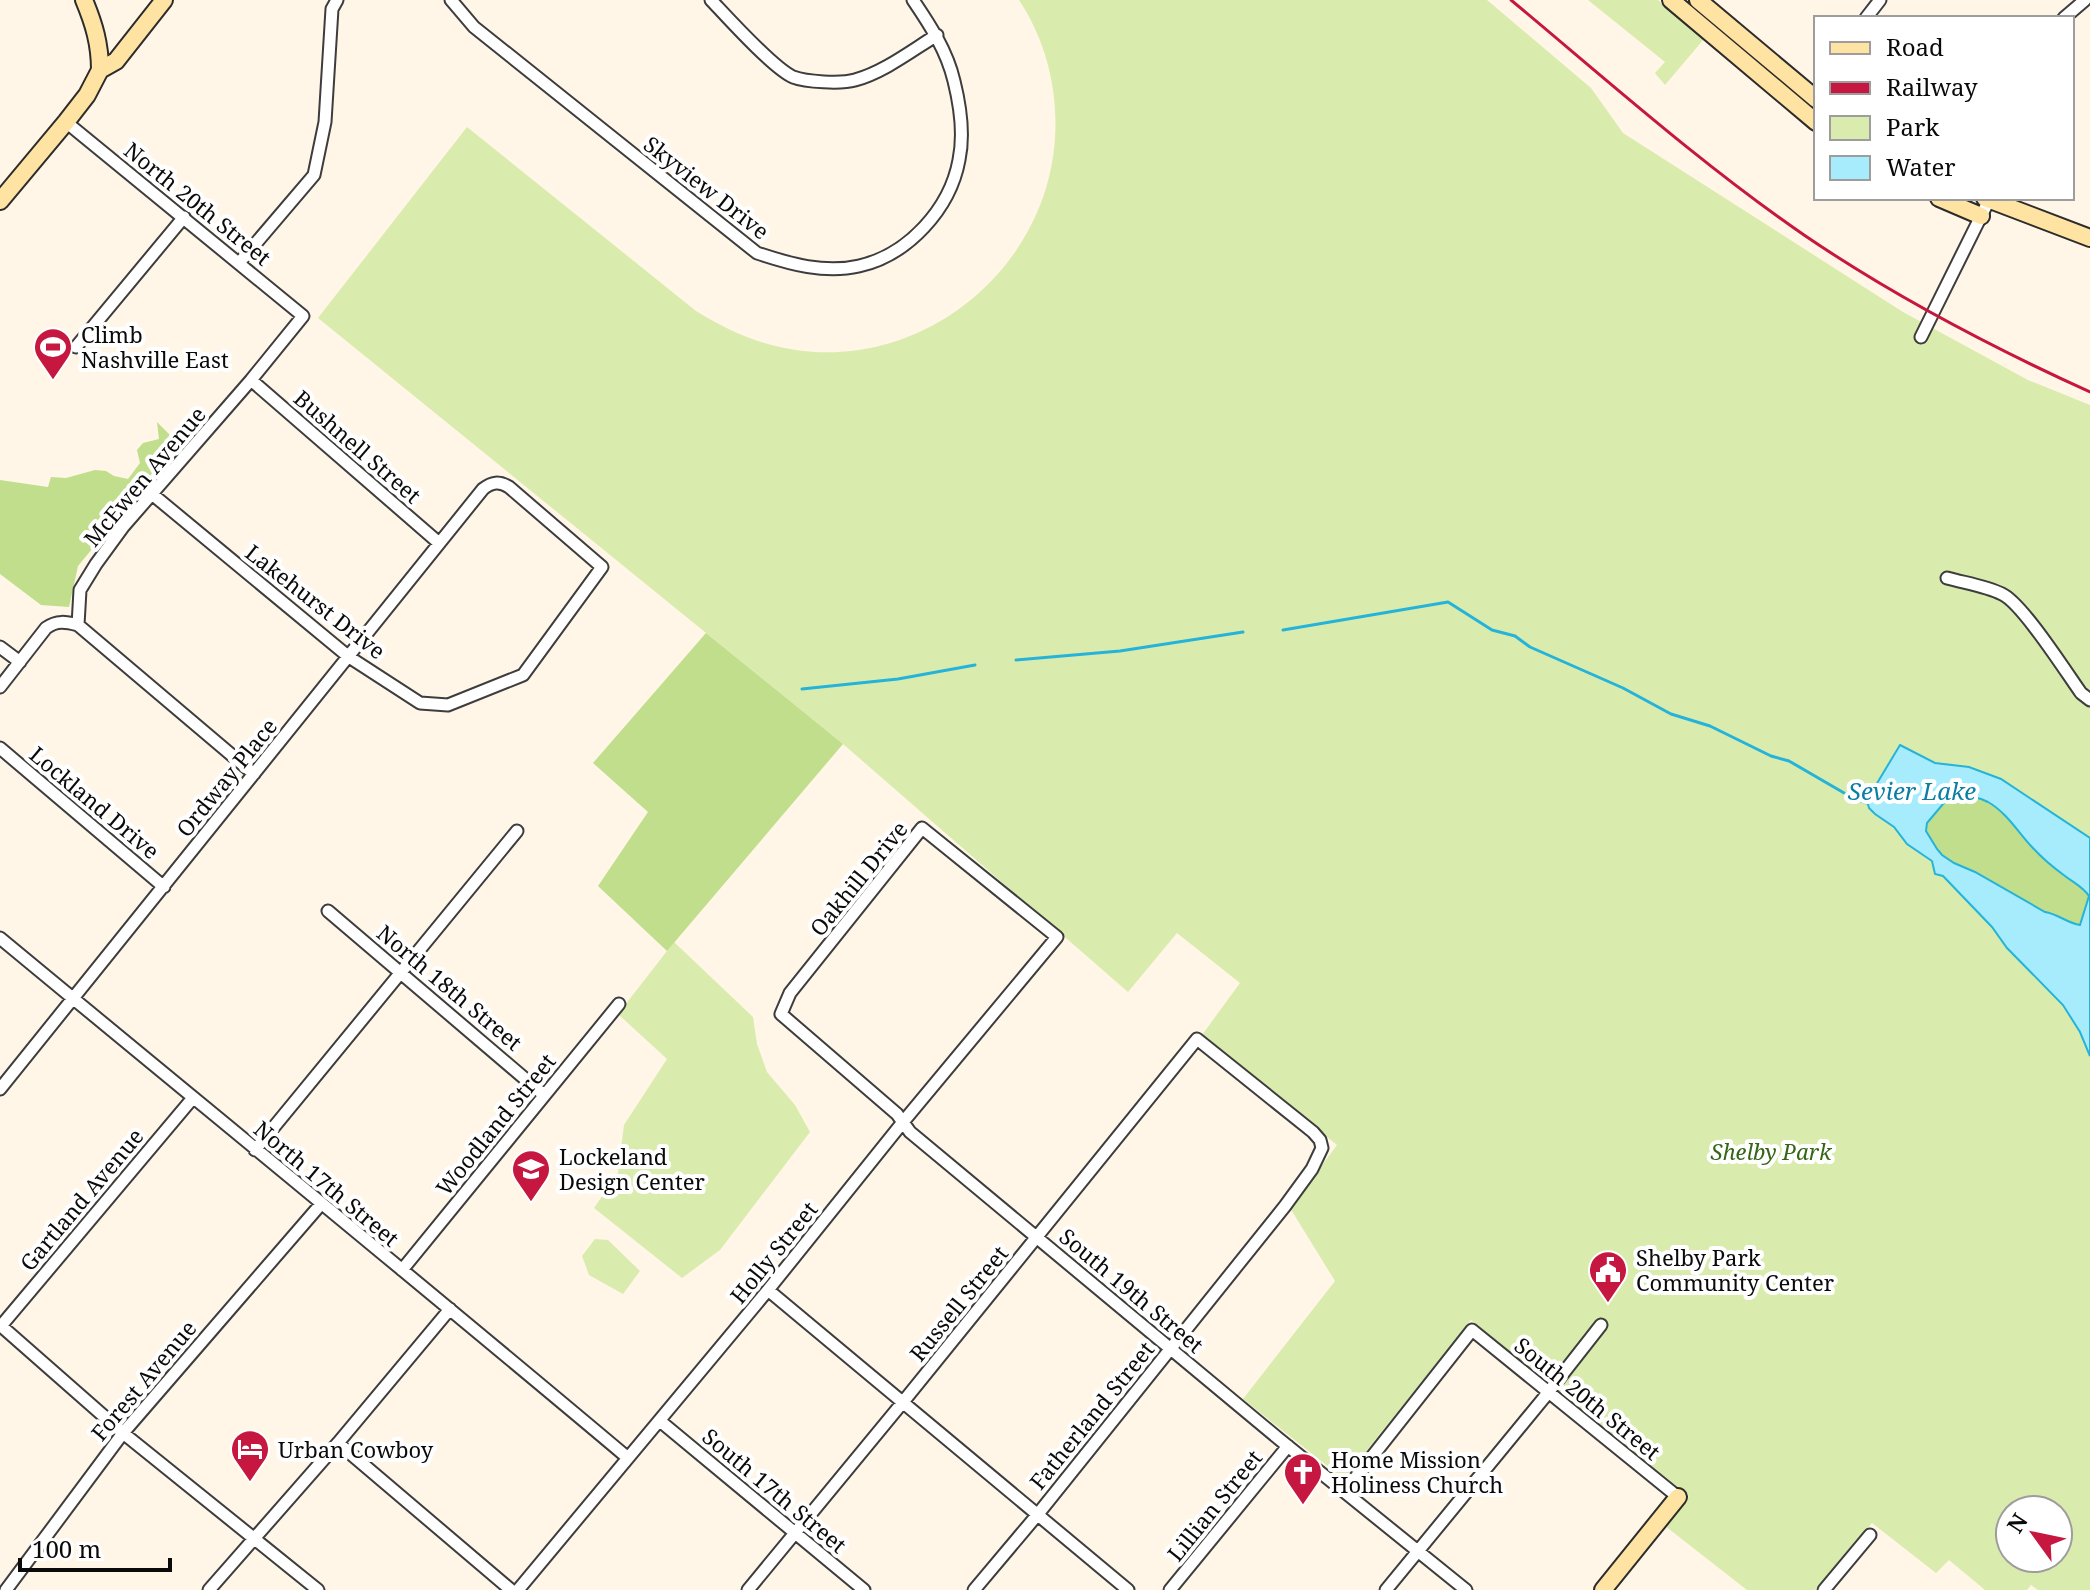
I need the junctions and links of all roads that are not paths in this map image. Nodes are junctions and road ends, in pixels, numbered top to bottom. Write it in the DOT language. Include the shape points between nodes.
graph roads {
  1 [pos="84,0"];
  2 [pos="164,0"];
  3 [pos="337,0"];
  4 [pos="451,0"];
  5 [pos="711,0"];
  6 [pos="913,0"];
  7 [pos="1671,0"];
  8 [pos="1698,0"];
  9 [pos="1880,0"];
  10 [pos="2085,0"];
  11 [pos="1868,16"];
  12 [pos="2066,16"];
  13 [pos="937,35"];
  14 [pos="100,70"];
  15 [pos="1814,92"];
  16 [pos="1798,108"];
  17 [pos="1814,120"];
  18 [pos="66,122"];
  19 [pos="4,189"];
  20 [pos="1944,200"];
  21 [pos="1988,200"];
  22 [pos="1991,200"];
  23 [pos="1981,216"];
  24 [pos="184,217"];
  25 [pos="2090,238"];
  26 [pos="239,263"];
  27 [pos="303,316"];
  28 [pos="1921,337"];
  29 [pos="76,347"];
  30 [pos="251,380"];
  31 [pos="152,494"];
  32 [pos="439,543"];
  33 [pos="602,567"];
  34 [pos="1947,578"];
  35 [pos="78,625"];
  36 [pos="0,647"];
  37 [pos="349,657"];
  38 [pos="20,662"];
  39 [pos="0,687"];
  40 [pos="2090,700"];
  41 [pos="0,748"];
  42 [pos="254,774"];
  43 [pos="517,831"];
  44 [pos="164,887"];
  45 [pos="328,911"];
  46 [pos="1057,937"];
  47 [pos="0,938"];
  48 [pos="402,972"];
  49 [pos="73,999"];
  50 [pos="619,1004"];
  51 [pos="781,1014"];
  52 [pos="0,1089"];
  53 [pos="544,1095"];
  54 [pos="192,1099"];
  55 [pos="903,1122"];
  56 [pos="1322,1148"];
  57 [pos="255,1150"];
  58 [pos="321,1204"];
  59 [pos="1037,1238"];
  60 [pos="402,1270"];
  61 [pos="768,1290"];
  62 [pos="450,1309"];
  63 [pos="1601,1325"];
  64 [pos="0,1326"];
  65 [pos="1171,1349"];
  66 [pos="1548,1391"];
  67 [pos="903,1402"];
  68 [pos="660,1421"];
  69 [pos="123,1433"];
  70 [pos="338,1443"];
  71 [pos="1288,1446"];
  72 [pos="628,1458"];
  73 [pos="1345,1491"];
  74 [pos="1678,1497"];
  75 [pos="1038,1514"];
  76 [pos="796,1533"];
  77 [pos="1870,1535"];
  78 [pos="255,1538"];
  79 [pos="1418,1551"];
  80 [pos="6,1590"];
  81 [pos="209,1590"];
  82 [pos="318,1590"];
  83 [pos="511,1590"];
  84 [pos="518,1590"];
  85 [pos="748,1590"];
  86 [pos="864,1590"];
  87 [pos="974,1590"];
  88 [pos="1128,1590"];
  89 [pos="1170,1590"];
  90 [pos="1386,1590"];
  91 [pos="1466,1590"];
  92 [pos="1603,1590"];
  93 [pos="1824,1590"];
  1 -- 14 [label="street" via="97,33"];
  2 -- 14 [label="street" via="116,61"];
  3 -- 26 [label="street" via="314,175"];
  4 -- 13 [label="street, Skyview Drive" via="474,27 757,253 823,269 859,266 894,253 936,212 952,186 961,129 954,80"];
  5 -- 13 [label="street" via="793,77 854,80"];
  6 -- 13 [label="street, Skyview Drive"];
  7 -- 16 [label="street"];
  8 -- 15 [label="street"];
  9 -- 11 [label="street"];
  10 -- 12 [label="street"];
  14 -- 18 [label="street"];
  15 -- 16 [label="street"];
  16 -- 17 [label="street"];
  18 -- 19 [label="street"];
  18 -- 24 [label="street, North 20th Street"];
  20 -- 23 [label="street"];
  21 -- 23 [label="street"];
  22 -- 25 [label="street"];
  23 -- 28 [label="street"];
  24 -- 26 [label="street, North 20th Street"];
  24 -- 29 [label="street"];
  26 -- 27 [label="street, North 20th Street"];
  27 -- 30 [label="street, McEwen Avenue"];
  30 -- 31 [label="street, McEwen Avenue"];
  30 -- 32 [label="street, Bushnell Street"];
  31 -- 35 [label="street, McEwen Avenue" via="80,590"];
  31 -- 37 [label="street, Lakehurst Drive"];
  32 -- 33 [label="street, Ordway Place" via="483,489 500,482"];
  32 -- 37 [label="street, Ordway Place"];
  33 -- 37 [label="street, Lakehurst Drive" via="523,675 448,705 420,703"];
  34 -- 40 [label="street" via="2009,598"];
  35 -- 38 [label="street" via="53,623"];
  35 -- 42 [label="street"];
  36 -- 38 [label="street"];
  37 -- 42 [label="street, Ordway Place"];
  38 -- 39 [label="street"];
  41 -- 44 [label="street, Lockland Drive"];
  42 -- 44 [label="street, Ordway Place"];
  43 -- 48 [label="street"];
  44 -- 49 [label="street, Ordway Place"];
  45 -- 48 [label="street, North 18th Street"];
  46 -- 51 [label="street, Oakhill Drive" via="922,828 790,993"];
  46 -- 55 [label="street, Holly Street"];
  47 -- 49 [label="street, North 17th Street"];
  48 -- 53 [label="street, North 18th Street"];
  48 -- 57 [label="street"];
  49 -- 52 [label="street, Ordway Place"];
  49 -- 54 [label="street, North 17th Street"];
  50 -- 53 [label="street, Woodland Street"];
  51 -- 55 [label="street, South 19th Street"];
  53 -- 60 [label="street, Woodland Street"];
  54 -- 57 [label="street, North 17th Street"];
  54 -- 64 [label="street, Gartland Avenue"];
  55 -- 59 [label="street, South 19th Street"];
  55 -- 61 [label="street, Holly Street"];
  56 -- 59 [label="street, Russell Street" via="1313,1132 1197,1039"];
  56 -- 65 [label="street, Fatherland Street" via="1285,1206"];
  57 -- 58 [label="street, North 17th Street"];
  58 -- 60 [label="street, North 17th Street"];
  58 -- 69 [label="street, Forest Avenue"];
  59 -- 65 [label="street, South 19th Street"];
  59 -- 67 [label="street, Russell Street"];
  60 -- 62 [label="street, North 17th Street"];
  61 -- 67 [label="street"];
  61 -- 68 [label="street, Holly Street"];
  62 -- 70 [label="street"];
  62 -- 72 [label="street, North 17th Street"];
  63 -- 66 [label="street"];
  64 -- 69 [label="street"];
  65 -- 71 [label="street, South 19th Street"];
  65 -- 75 [label="street, Fatherland Street"];
  66 -- 73 [label="street, South 20th Street" via="1472,1330"];
  66 -- 74 [label="street, South 20th Street"];
  66 -- 79 [label="street"];
  67 -- 75 [label="street"];
  67 -- 76 [label="street, Russell Street"];
  68 -- 72 [label="street, Holly Street"];
  68 -- 76 [label="street, South 17th Street"];
  69 -- 78 [label="street"];
  69 -- 80 [label="street, Forest Avenue"];
  70 -- 78 [label="street"];
  70 -- 83 [label="street"];
  71 -- 73 [label="street, South 19th Street"];
  71 -- 89 [label="street, Lillian Street"];
  72 -- 84 [label="street, Holly Street"];
  73 -- 79 [label="street, South 19th Street"];
  74 -- 92 [label="street"];
  75 -- 87 [label="street, Fatherland Street"];
  75 -- 88 [label="street"];
  76 -- 85 [label="street, Russell Street"];
  76 -- 86 [label="street, South 17th Street"];
  77 -- 93 [label="street"];
  78 -- 81 [label="street"];
  78 -- 82 [label="street"];
  79 -- 90 [label="street"];
  79 -- 91 [label="street, South 19th Street"];
}
